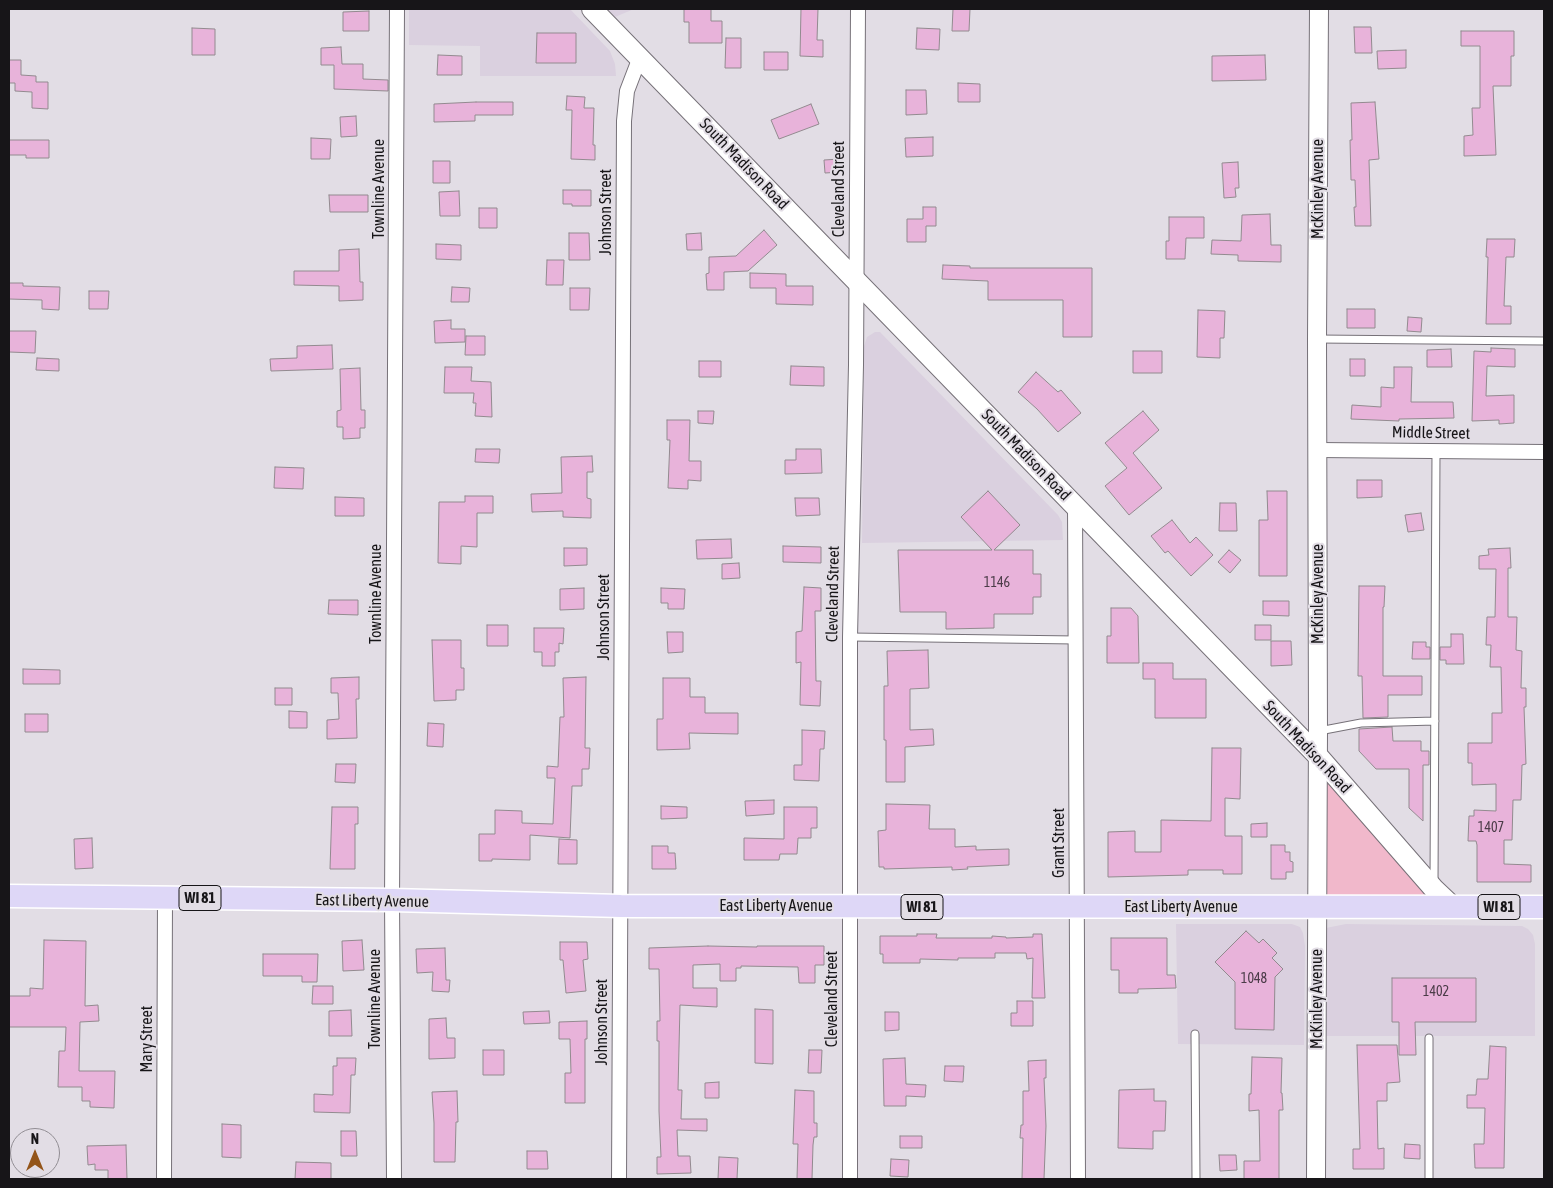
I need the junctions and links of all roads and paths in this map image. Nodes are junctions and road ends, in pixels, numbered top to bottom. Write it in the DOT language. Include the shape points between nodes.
graph roads {
  1 [pos="397,9"];
  2 [pos="592,9"];
  3 [pos="858,9"];
  4 [pos="1319,9"];
  5 [pos="640,57"];
  6 [pos="856,280"];
  7 [pos="1317,339"];
  8 [pos="1544,341"];
  9 [pos="1318,450"];
  10 [pos="1436,451"];
  11 [pos="1544,452"];
  12 [pos="1075,506"];
  13 [pos="850,636"];
  14 [pos="1076,640"];
  15 [pos="1435,721"];
  16 [pos="1318,731"];
  17 [pos="1318,756"];
  18 [pos="1434,889"];
  19 [pos="9,896"];
  20 [pos="165,898"];
  21 [pos="392,900"];
  22 [pos="620,906"];
  23 [pos="1077,906"];
  24 [pos="849,907"];
  25 [pos="1317,907"];
  26 [pos="1544,907"];
  27 [pos="1453,908"];
  28 [pos="1195,1034"];
  29 [pos="1429,1038"];
  30 [pos="164,1179"];
  31 [pos="394,1179"];
  32 [pos="618,1179"];
  33 [pos="850,1179"];
  34 [pos="1078,1179"];
  35 [pos="1196,1179"];
  36 [pos="1316,1179"];
  37 [pos="1429,1179"];
  1 -- 21 [label="street, Townline Avenue"];
  2 -- 5 [label="main road, South Madison Road"];
  3 -- 6 [label="street, Cleveland Street"];
  4 -- 7 [label="street, McKinley Avenue"];
  5 -- 6 [label="main road, South Madison Road"];
  5 -- 22 [label="street, Johnson Street" via="627,91 625,113"];
  6 -- 12 [label="main road, South Madison Road"];
  6 -- 13 [label="street, Cleveland Street"];
  7 -- 8 [label="lane"];
  7 -- 9 [label="street, McKinley Avenue"];
  9 -- 10 [label="street, Middle Street"];
  9 -- 16 [label="street, McKinley Avenue"];
  10 -- 11 [label="street, Middle Street"];
  10 -- 15 [label="lane"];
  12 -- 14 [label="street, Grant Street"];
  12 -- 17 [label="main road, South Madison Road"];
  13 -- 14 [label="lane"];
  13 -- 24 [label="street, Cleveland Street"];
  14 -- 23 [label="street, Grant Street"];
  15 -- 16 [label="lane" via="1361,723"];
  15 -- 18 [label="lane"];
  16 -- 17 [label="street, McKinley Avenue"];
  17 -- 18 [label="main road, South Madison Road"];
  17 -- 25 [label="street, McKinley Avenue"];
  18 -- 27 [label="main road, South Madison Road"];
  19 -- 20 [label="main road, East Liberty Avenue / WI 81"];
  20 -- 21 [label="main road, East Liberty Avenue / WI 81"];
  20 -- 30 [label="street, Mary Street"];
  21 -- 22 [label="main road, East Liberty Avenue / WI 81"];
  21 -- 31 [label="street, Townline Avenue"];
  22 -- 24 [label="main road, East Liberty Avenue / WI 81"];
  22 -- 32 [label="street, Johnson Street"];
  23 -- 24 [label="main road, East Liberty Avenue / WI 81"];
  23 -- 25 [label="main road, East Liberty Avenue / WI 81"];
  23 -- 34 [label="street, Grant Street"];
  24 -- 33 [label="street, Cleveland Street"];
  25 -- 27 [label="main road, East Liberty Avenue / WI 81"];
  25 -- 36 [label="street, McKinley Avenue"];
  26 -- 27 [label="main road, East Liberty Avenue / WI 81"];
  28 -- 35 [label="lane"];
  29 -- 37 [label="lane"];
}
